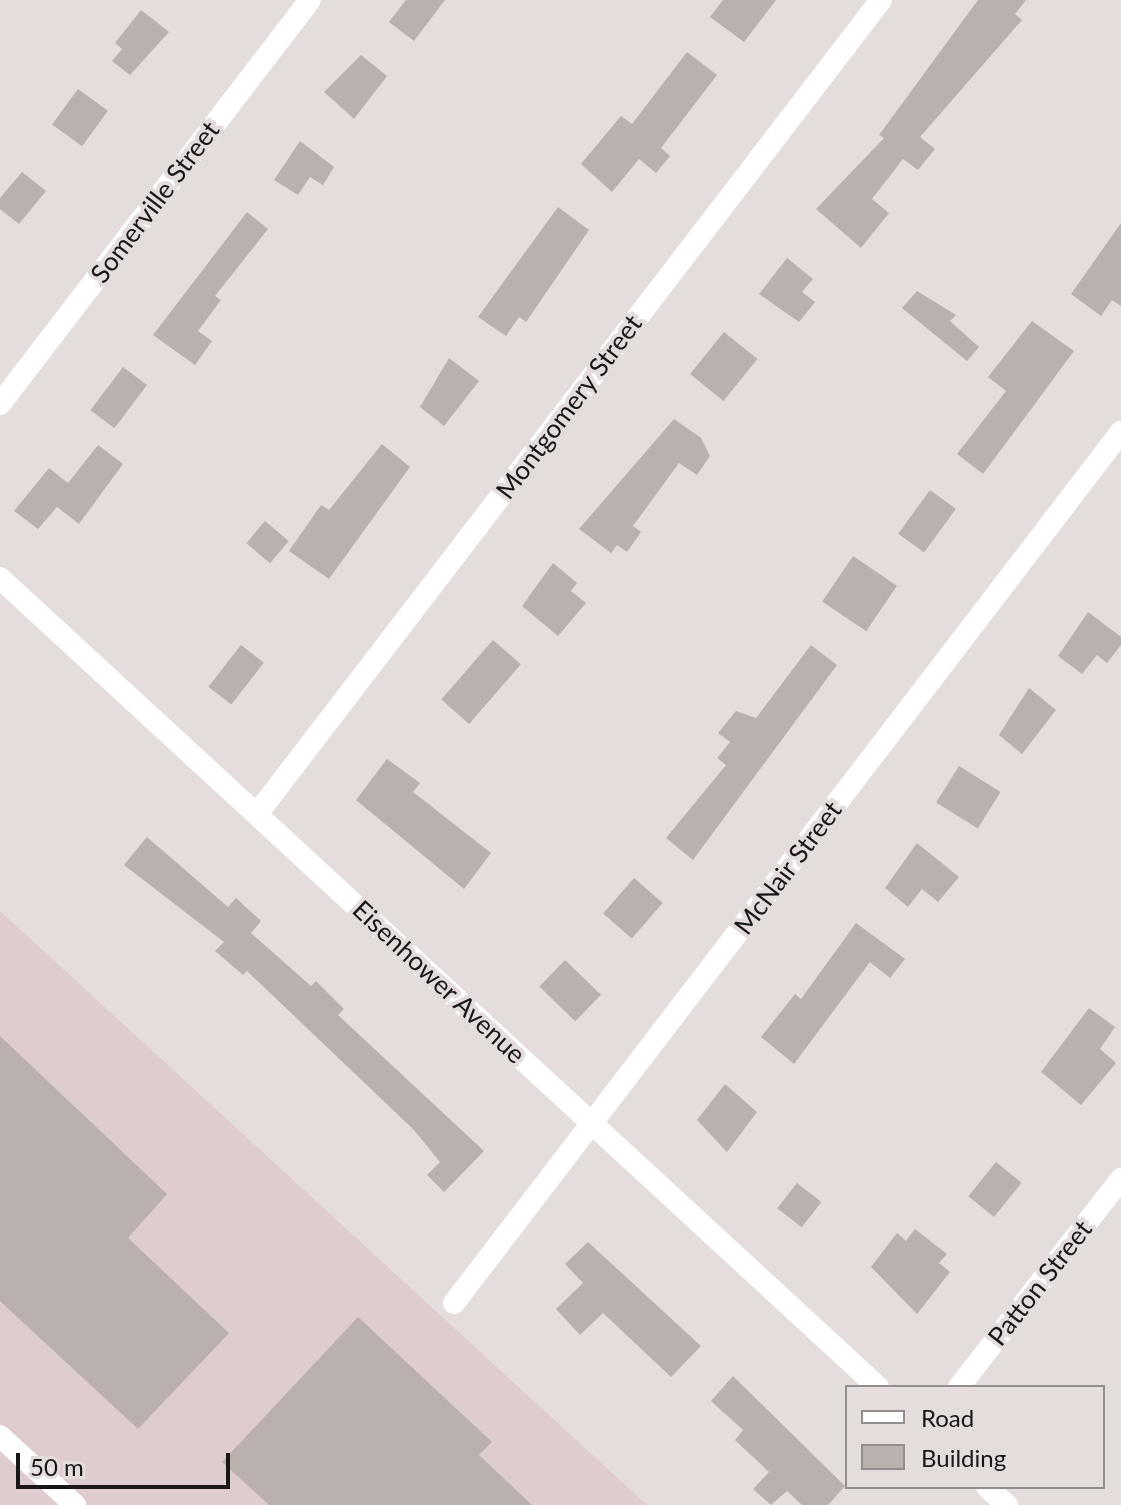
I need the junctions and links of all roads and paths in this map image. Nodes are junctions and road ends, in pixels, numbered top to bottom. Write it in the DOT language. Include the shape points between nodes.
graph roads {
  1 [pos="310,0"];
  2 [pos="881,0"];
  3 [pos="0,404"];
  4 [pos="1121,432"];
  5 [pos="0,578"];
  6 [pos="257,814"];
  7 [pos="593,1124"];
  8 [pos="1121,1179"];
  9 [pos="454,1303"];
  10 [pos="876,1385"];
  11 [pos="961,1385"];
  12 [pos="0,1436"];
  13 [pos="989,1489"];
  14 [pos="75,1505"];
  15 [pos="1007,1505"];
  1 -- 3 [label="street, Somerville Street"];
  2 -- 6 [label="street, Montgomery Street"];
  4 -- 7 [label="street, McNair Street"];
  5 -- 6 [label="street, Eisenhower Avenue"];
  6 -- 7 [label="street, Eisenhower Avenue"];
  7 -- 9 [label="street, McNair Street"];
  7 -- 10 [label="street, Eisenhower Avenue"];
  8 -- 11 [label="street, Patton Street"];
  12 -- 14 [label="street"];
  13 -- 15 [label="street"];
}
